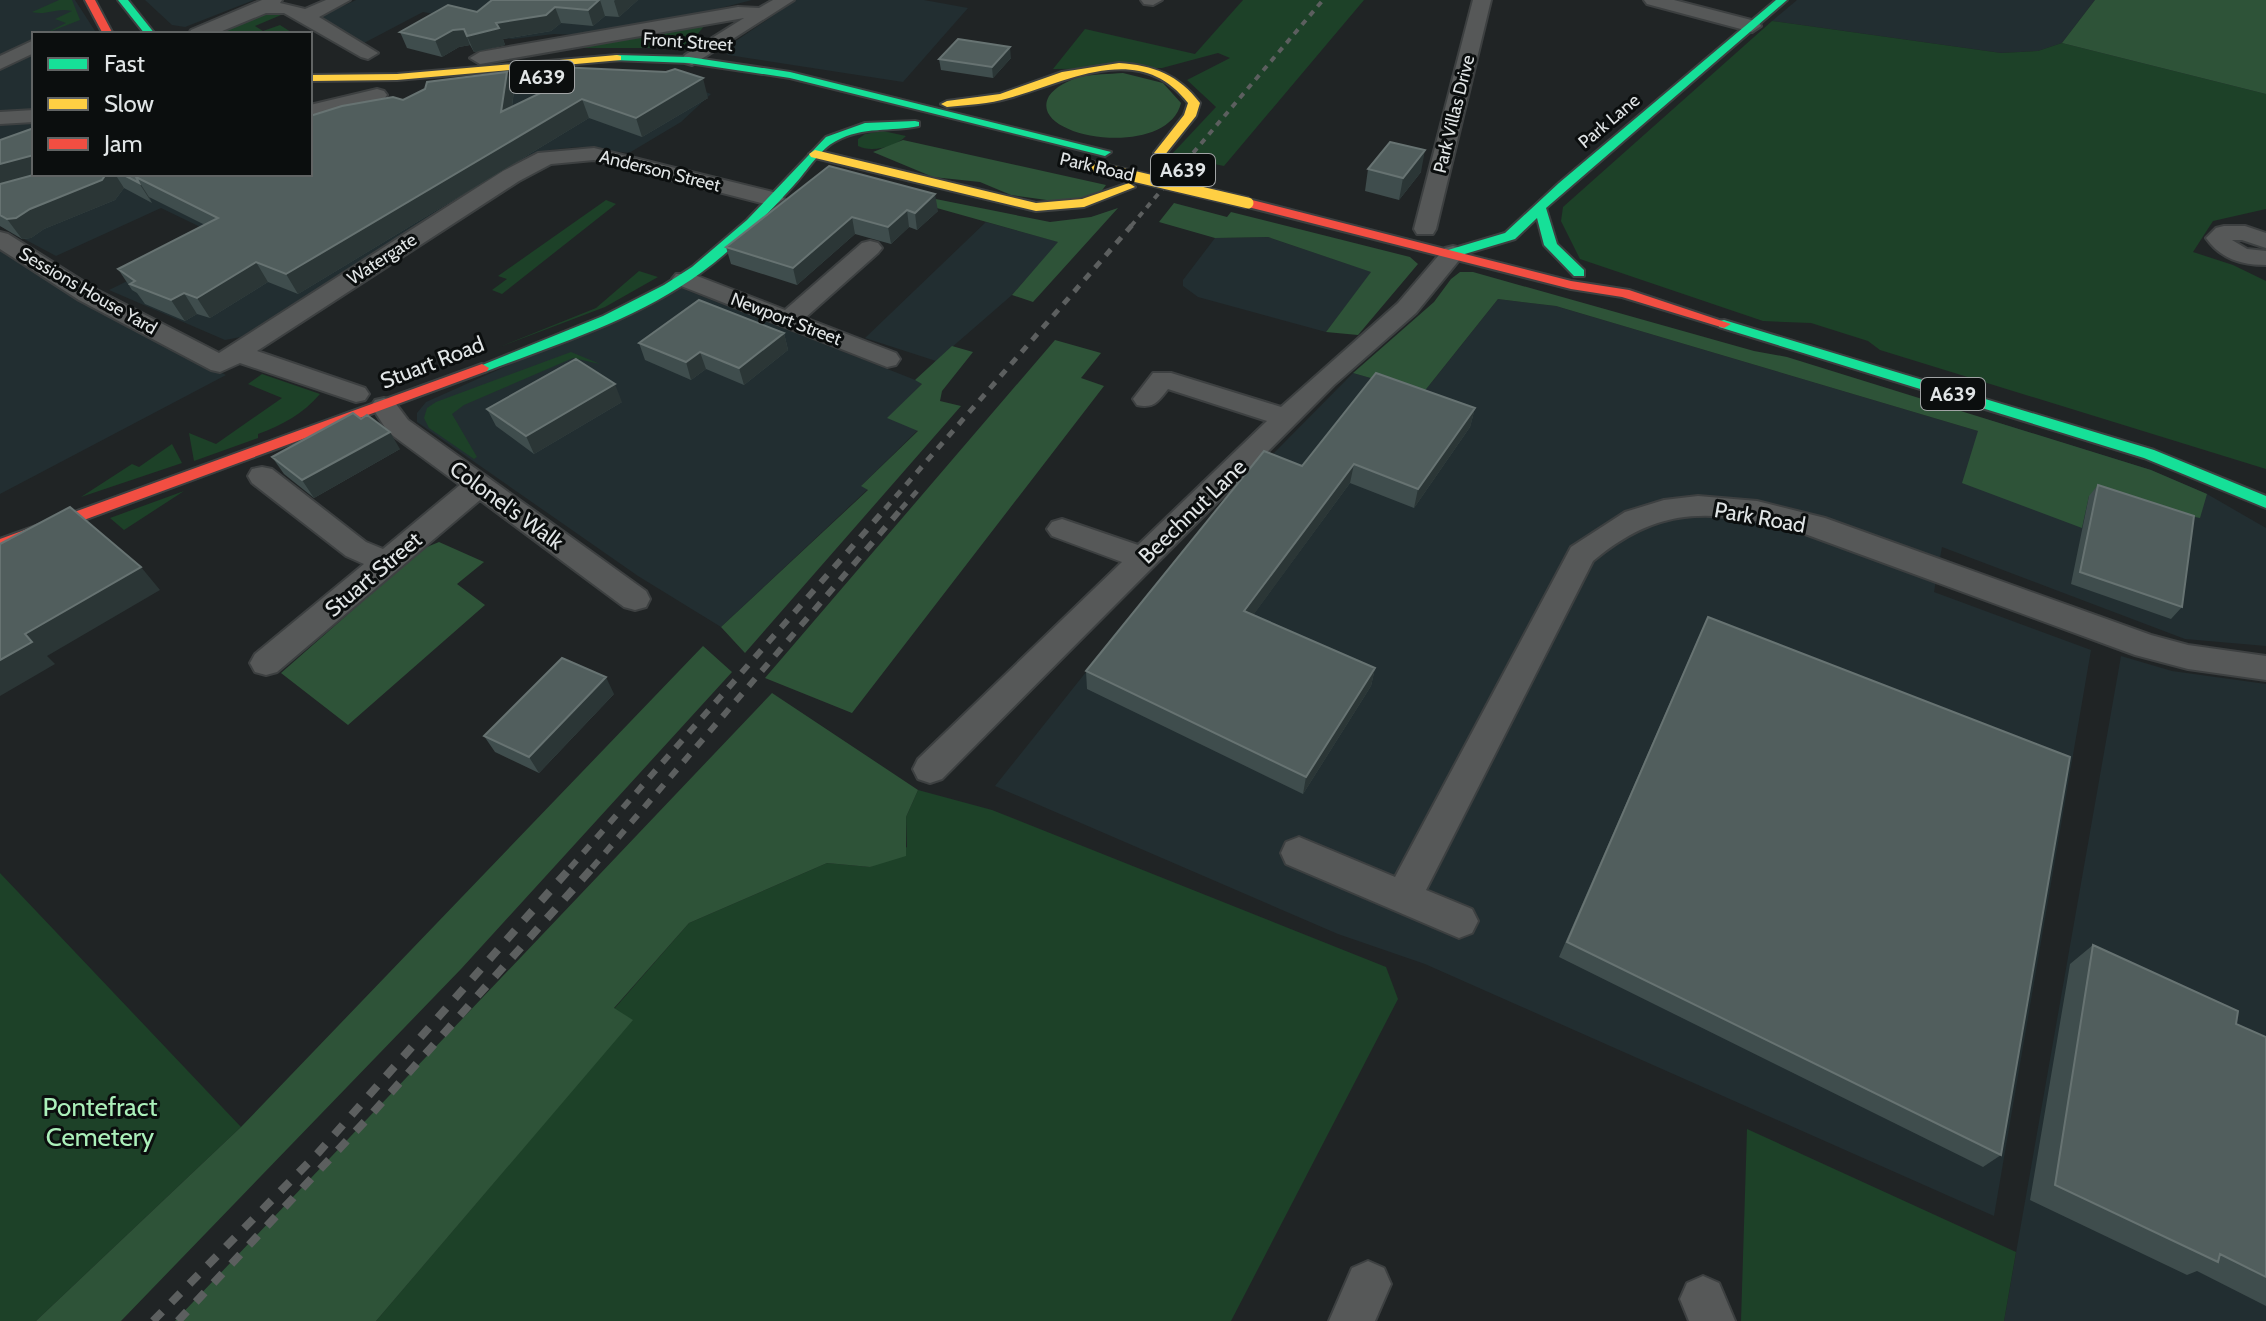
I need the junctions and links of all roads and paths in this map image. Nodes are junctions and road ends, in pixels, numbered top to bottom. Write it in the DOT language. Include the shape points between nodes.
graph roads {
  1 [pos="90,0"];
  2 [pos="123,0"];
  3 [pos="341,0"];
  4 [pos="785,0"];
  5 [pos="1482,0"];
  6 [pos="1653,0"];
  7 [pos="1782,0"];
  8 [pos="268,4"];
  9 [pos="763,14"];
  10 [pos="305,16"];
  11 [pos="1752,26"];
  12 [pos="107,32"];
  13 [pos="148,32"];
  14 [pos="203,32"];
  15 [pos="32,47"];
  16 [pos="368,53"];
  17 [pos="480,58"];
  18 [pos="692,59"];
  19 [pos="0,63"];
  20 [pos="649,73"];
  21 [pos="707,77"];
  22 [pos="312,78"];
  23 [pos="349,80"];
  24 [pos="1044,84"];
  25 [pos="312,88"];
  26 [pos="377,95"];
  27 [pos="312,99"];
  28 [pos="312,111"];
  29 [pos="918,115"];
  30 [pos="32,116"];
  31 [pos="0,118"];
  32 [pos="836,118"];
  33 [pos="830,139"];
  34 [pos="1055,139"];
  35 [pos="1037,153"];
  36 [pos="1160,153"];
  37 [pos="815,154"];
  38 [pos="546,158"];
  39 [pos="1129,187"];
  40 [pos="1255,196"];
  41 [pos="773,199"];
  42 [pos="1535,212"];
  43 [pos="1443,237"];
  44 [pos="0,239"];
  45 [pos="2266,241"];
  46 [pos="1487,245"];
  47 [pos="870,248"];
  48 [pos="2266,258"];
  49 [pos="1579,273"];
  50 [pos="684,279"];
  51 [pos="1624,293"];
  52 [pos="788,320"];
  53 [pos="229,358"];
  54 [pos="887,359"];
  55 [pos="339,394"];
  56 [pos="1146,399"];
  57 [pos="384,406"];
  58 [pos="1287,418"];
  59 [pos="262,476"];
  60 [pos="479,485"];
  61 [pos="2262,501"];
  62 [pos="1062,529"];
  63 [pos="0,545"];
  64 [pos="1143,558"];
  65 [pos="387,562"];
  66 [pos="635,599"];
  67 [pos="266,663"];
  68 [pos="2266,668"];
  69 [pos="930,769"];
  70 [pos="1299,853"];
  71 [pos="1403,897"];
  72 [pos="1459,921"];
  1 -- 12 [label="main road"];
  2 -- 13 [label="main road"];
  3 -- 10 [label="street"];
  4 -- 9 [label="street"];
  5 -- 43 [label="street, Park Villas Drive"];
  6 -- 11 [label="street"];
  7 -- 11 [label="main road, Park Lane"];
  8 -- 10 [label="street"];
  8 -- 14 [label="street"];
  9 -- 17 [label="street" via="738,12"];
  9 -- 18 [label="street"];
  10 -- 16 [label="street"];
  11 -- 42 [label="main road, Park Lane"];
  15 -- 19 [label="street"];
  18 -- 20 [label="main road"];
  18 -- 21 [label="main road"];
  18 -- 23 [label="main road, Front Street / A639" via="600,59"];
  18 -- 29 [label="main road, Front Street / A639" via="806,79"];
  20 -- 21 [label="main road, Front Street / A639"];
  20 -- 26 [label="main road, Front Street / A639" via="533,77"];
  21 -- 29 [label="main road, Front Street / A639"];
  22 -- 23 [label="main road, Front Street / A639"];
  23 -- 25 [label="street"];
  24 -- 29 [label="main road"];
  24 -- 34 [label="main road" via="1032,100 1031,112"];
  24 -- 36 [label="main road" via="1075,71 1113,67 1174,81 1191,97 1193,110"];
  26 -- 27 [label="main road, Front Street / A639"];
  26 -- 28 [label="street"];
  29 -- 33 [label="main road"];
  29 -- 34 [label="main road, Front Street / A639"];
  29 -- 35 [label="main road, Front Street / A639"];
  30 -- 31 [label="street"];
  32 -- 33 [label="main road"];
  33 -- 37 [label="main road, Stuart Road"];
  34 -- 40 [label="main road, Park Road / A639"];
  35 -- 40 [label="main road, Park Road / A639, bridge"];
  37 -- 39 [label="main road" via="1036,207 1087,204"];
  37 -- 41 [label="main road, Stuart Road"];
  38 -- 41 [label="street, Anderson Street" via="572,153 608,156"];
  38 -- 53 [label="street, Watergate"];
  40 -- 43 [label="main road, Park Road"];
  40 -- 43 [label="main road, Park Road"];
  41 -- 50 [label="main road, Stuart Road"];
  42 -- 43 [label="main road" via="1492,232"];
  42 -- 46 [label="main road, Park Lane" via="1510,236"];
  42 -- 49 [label="main road" via="1551,245"];
  43 -- 46 [label="main road, Park Road / A639"];
  43 -- 51 [label="main road, Park Road / A639" via="1509,269"];
  43 -- 58 [label="street, Beechnut Lane" via="1407,308"];
  44 -- 53 [label="street, Sessions House Yard" via="88,295"];
  45 -- 48 [label="street" via="2237,231 2218,238 2232,251"];
  46 -- 49 [label="main road, Park Road / A639"];
  47 -- 52 [label="street"];
  49 -- 51 [label="main road, Park Road / A639"];
  50 -- 52 [label="street, Newport Street"];
  50 -- 57 [label="main road, Stuart Road" via="584,330"];
  51 -- 61 [label="main road, Park Road / A639" via="2149,454"];
  52 -- 54 [label="street, Newport Street"];
  53 -- 55 [label="street"];
  56 -- 58 [label="street" via="1162,379"];
  57 -- 60 [label="street, Colonel's Walk" via="398,426"];
  57 -- 63 [label="main road, Stuart Road"];
  58 -- 64 [label="street, Beechnut Lane"];
  59 -- 65 [label="street" via="356,549"];
  60 -- 65 [label="street, Stuart Street"];
  60 -- 66 [label="street, Colonel's Walk"];
  62 -- 64 [label="street"];
  64 -- 69 [label="street, Beechnut Lane"];
  65 -- 67 [label="street, Stuart Street"];
  68 -- 71 [label="street, Park Road" via="2146,646 1789,518 1696,506 1633,517 1582,554"];
  70 -- 71 [label="street"];
  71 -- 72 [label="street"];
}
